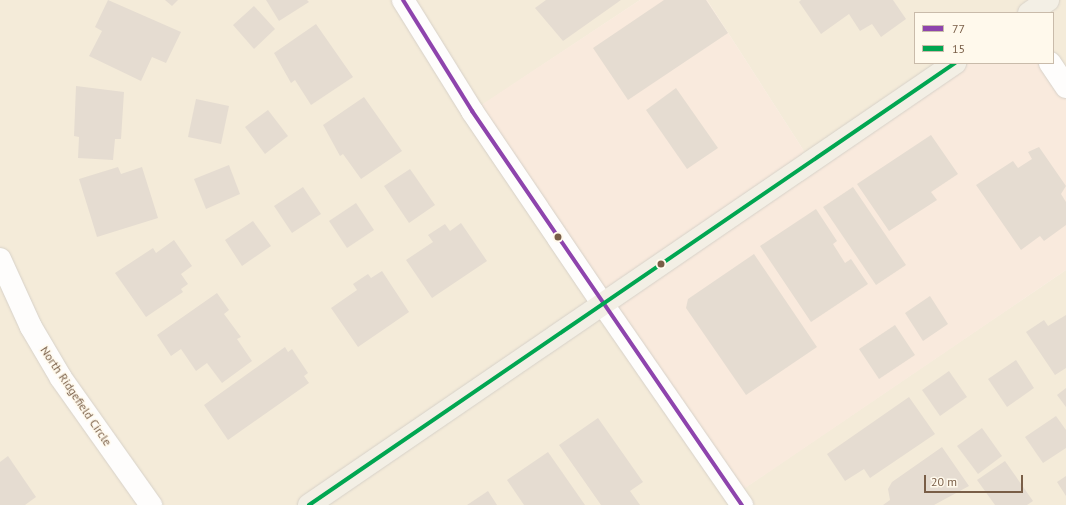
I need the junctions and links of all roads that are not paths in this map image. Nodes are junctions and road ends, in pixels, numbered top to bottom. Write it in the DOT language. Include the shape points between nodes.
graph roads {
  1 [pos="403,0"];
  2 [pos="954,64"];
  3 [pos="1051,64"];
  4 [pos="1066,87"];
  5 [pos="0,259"];
  6 [pos="602,303"];
  7 [pos="151,505"];
  8 [pos="309,505"];
  9 [pos="742,505"];
  1 -- 6 [label="street" via="472,111"];
  2 -- 6 [label="main road"];
  3 -- 4 [label="street"];
  5 -- 7 [label="street, North Ridgefield Circle" via="31,327 61,378"];
  6 -- 8 [label="main road"];
  6 -- 9 [label="street"];
}
